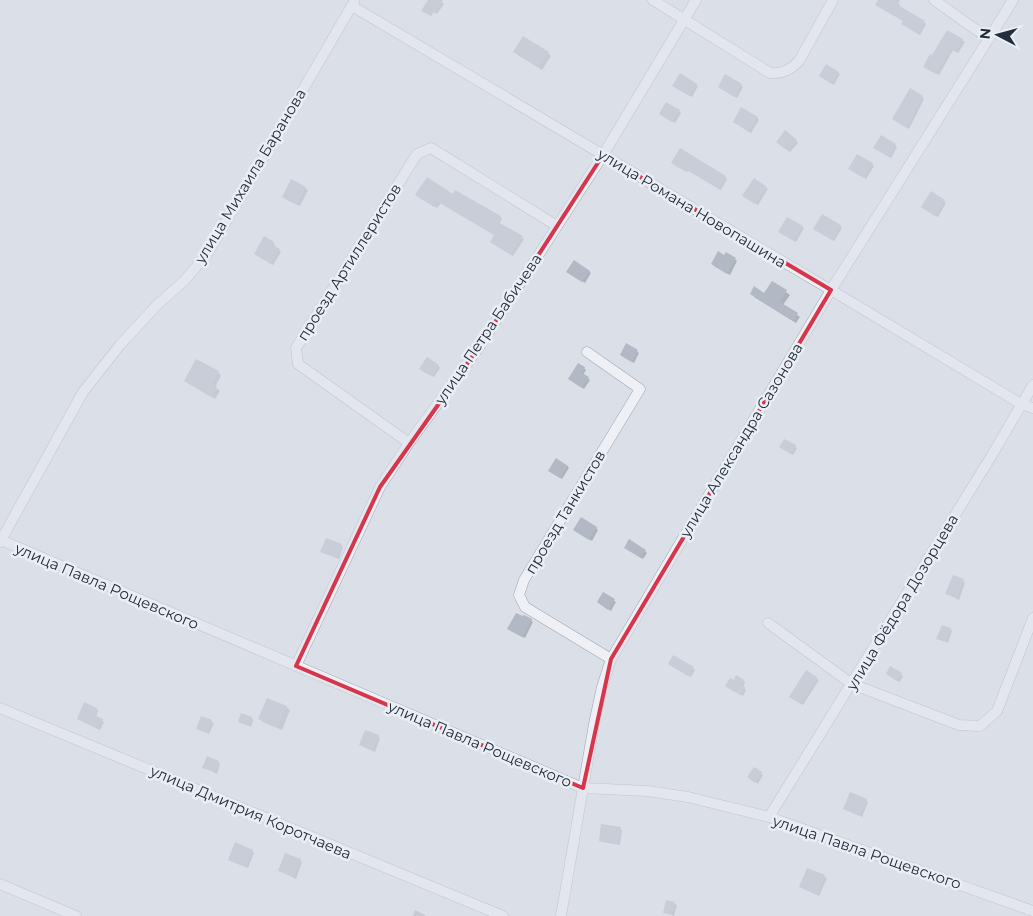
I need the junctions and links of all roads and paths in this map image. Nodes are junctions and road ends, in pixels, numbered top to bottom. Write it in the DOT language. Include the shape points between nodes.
graph roads {
  1 [pos="653,0"];
  2 [pos="696,0"];
  3 [pos="833,0"];
  4 [pos="934,0"];
  5 [pos="1013,0"];
  6 [pos="353,3"];
  7 [pos="684,19"];
  8 [pos="989,38"];
  9 [pos="603,155"];
  10 [pos="557,226"];
  11 [pos="831,290"];
  12 [pos="587,352"];
  13 [pos="1033,385"];
  14 [pos="1021,404"];
  15 [pos="1033,408"];
  16 [pos="409,443"];
  17 [pos="0,541"];
  18 [pos="1033,618"];
  19 [pos="768,623"];
  20 [pos="611,658"];
  21 [pos="296,666"];
  22 [pos="852,684"];
  23 [pos="0,708"];
  24 [pos="583,788"];
  25 [pos="769,817"];
  26 [pos="0,884"];
  27 [pos="1033,911"];
  28 [pos="76,916"];
  29 [pos="503,916"];
  30 [pos="562,916"];
  1 -- 7 [label="street"];
  2 -- 7 [label="street, улица Петра Бабичева"];
  3 -- 7 [label="street" via="799,61 791,69 778,74 770,73"];
  4 -- 8 [label="street"];
  5 -- 8 [label="street, улица Александра Сазонова"];
  6 -- 9 [label="street, улица Романа Новопашина"];
  6 -- 17 [label="street, улица Михаила Баранова" via="207,254 120,345 82,392"];
  7 -- 9 [label="street, улица Петра Бабичева"];
  8 -- 11 [label="street, улица Александра Сазонова"];
  9 -- 10 [label="street, улица Петра Бабичева"];
  9 -- 11 [label="street, улица Романа Новопашина"];
  10 -- 16 [label="street, улица Петра Бабичева" via="479,347"];
  10 -- 16 [label="street, проезд Артиллеристов" via="431,148 417,154 403,174 296,348 298,364"];
  11 -- 14 [label="street, улица Романа Новопашина"];
  11 -- 20 [label="street, улица Александра Сазонова"];
  12 -- 20 [label="street, проезд Танкистов" via="640,389 524,580 520,595 525,607"];
  13 -- 14 [label="street, улица Фёдора Дозорцева"];
  14 -- 15 [label="street, улица Романа Новопашина"];
  14 -- 22 [label="street, улица Фёдора Дозорцева"];
  16 -- 21 [label="street, улица Петра Бабичева" via="380,487"];
  17 -- 21 [label="street, улица Павла Рощевского"];
  18 -- 22 [label="street" via="997,711 980,726 959,725"];
  19 -- 22 [label="street"];
  20 -- 24 [label="street, улица Александра Сазонова"];
  21 -- 24 [label="street, улица Павла Рощевского"];
  22 -- 25 [label="street, улица Фёдора Дозорцева"];
  23 -- 29 [label="street, улица Дмитрия Коротчаева"];
  24 -- 25 [label="street, улица Павла Рощевского" via="688,797"];
  24 -- 30 [label="street, улица Александра Сазонова"];
  25 -- 27 [label="street, улица Павла Рощевского"];
  26 -- 28 [label="street"];
}
